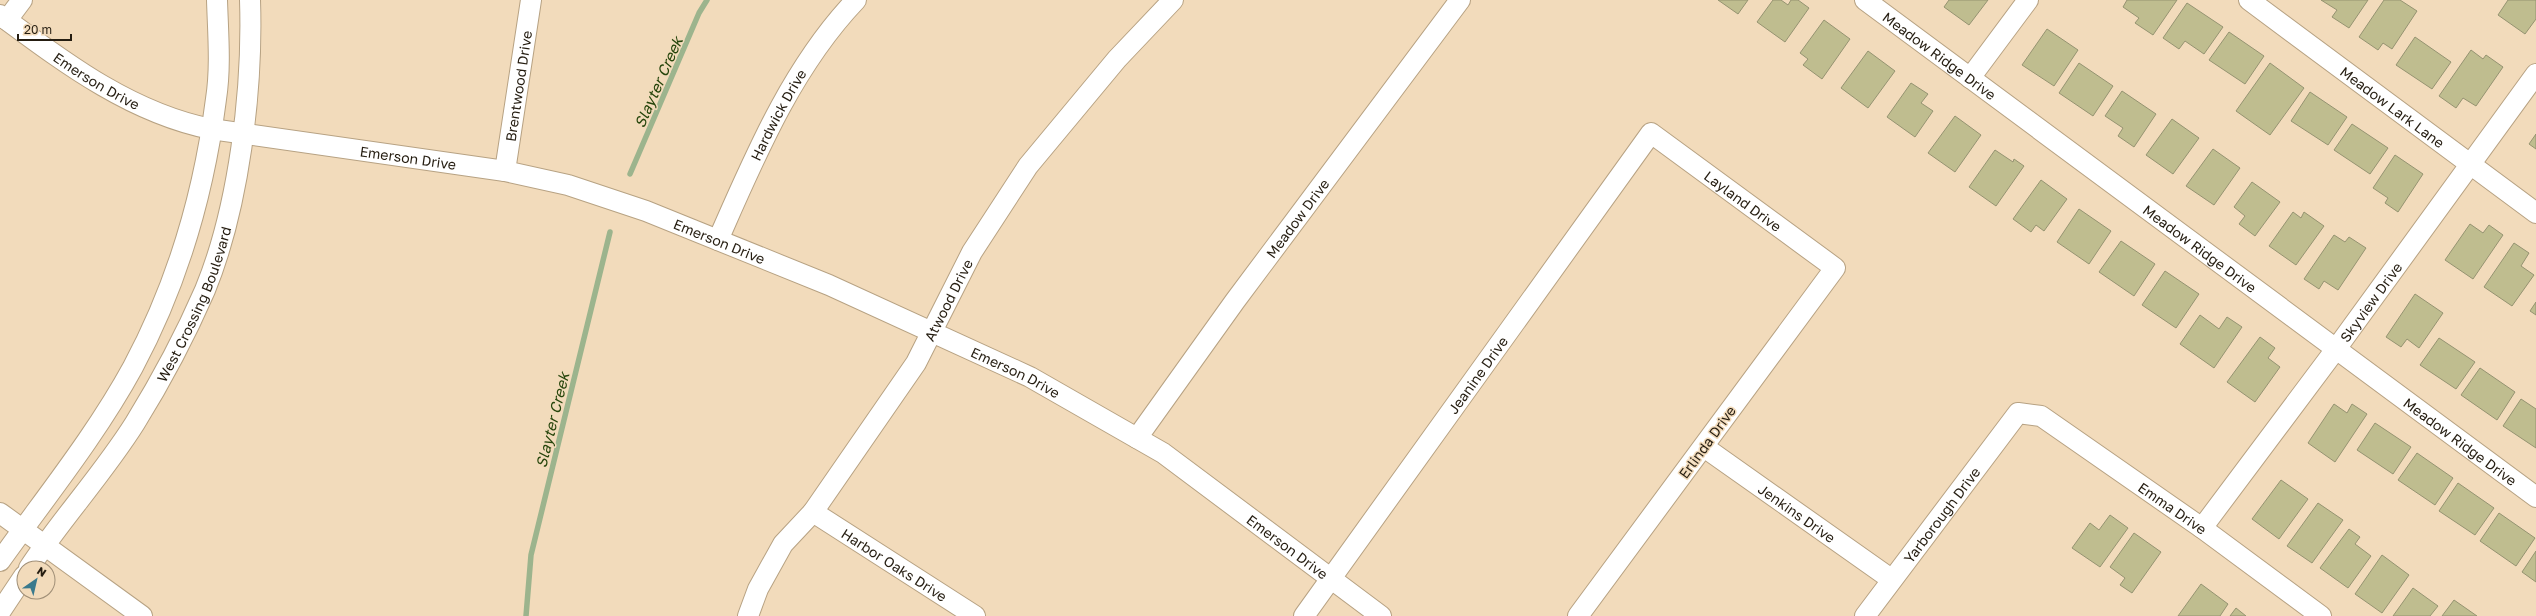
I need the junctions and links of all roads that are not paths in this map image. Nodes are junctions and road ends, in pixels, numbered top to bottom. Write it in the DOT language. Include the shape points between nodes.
graph roads {
  1 [pos="22,0"];
  2 [pos="217,0"];
  3 [pos="250,0"];
  4 [pos="531,0"];
  5 [pos="856,0"];
  6 [pos="1173,0"];
  7 [pos="1460,0"];
  8 [pos="1864,0"];
  9 [pos="2028,0"];
  10 [pos="2249,0"];
  11 [pos="4,17"];
  12 [pos="2536,74"];
  13 [pos="1970,78"];
  14 [pos="211,129"];
  15 [pos="1651,133"];
  16 [pos="243,134"];
  17 [pos="2469,164"];
  18 [pos="505,171"];
  19 [pos="2536,213"];
  20 [pos="718,240"];
  21 [pos="1835,268"];
  22 [pos="932,332"];
  23 [pos="2336,349"];
  24 [pos="2018,413"];
  25 [pos="1137,438"];
  26 [pos="1704,447"];
  27 [pos="2536,497"];
  28 [pos="813,512"];
  29 [pos="0,513"];
  30 [pos="2202,528"];
  31 [pos="24,530"];
  32 [pos="46,546"];
  33 [pos="35,560"];
  34 [pos="0,561"];
  35 [pos="1331,579"];
  36 [pos="1891,579"];
  37 [pos="16,588"];
  38 [pos="0,612"];
  39 [pos="142,616"];
  40 [pos="748,616"];
  41 [pos="975,616"];
  42 [pos="1304,616"];
  43 [pos="1381,616"];
  44 [pos="1578,616"];
  45 [pos="1865,616"];
  46 [pos="2320,616"];
  1 -- 11 [label="street"];
  2 -- 14 [label="street, West Crossing Boulevard" via="217,91"];
  3 -- 16 [label="street, West Crossing Boulevard" via="249,69"];
  4 -- 18 [label="street, Brentwood Drive"];
  5 -- 20 [label="street, Hardwick Drive" via="812,53 766,133"];
  6 -- 22 [label="street, Atwood Drive" via="1117,59 1028,166 972,252"];
  7 -- 25 [label="street, Meadow Drive" via="1235,301"];
  8 -- 13 [label="street, Meadow Ridge Drive"];
  9 -- 13 [label="street"];
  10 -- 17 [label="street, Meadow Lark Lane"];
  11 -- 14 [label="street, Emerson Drive" via="118,96 167,117"];
  12 -- 17 [label="street, Skyview Drive"];
  13 -- 23 [label="street, Meadow Ridge Drive"];
  14 -- 16 [label="street, Emerson Drive"];
  14 -- 31 [label="street, West Crossing Boulevard" via="190,231 166,300 110,404"];
  15 -- 21 [label="street, Layland Drive"];
  15 -- 35 [label="street, Jeanine Drive"];
  16 -- 18 [label="street, Emerson Drive"];
  16 -- 32 [label="street, West Crossing Boulevard" via="229,209 205,288 187,328 134,424"];
  17 -- 19 [label="street, Meadow Lark Lane"];
  17 -- 23 [label="street, Skyview Drive"];
  18 -- 20 [label="street, Emerson Drive" via="594,193"];
  20 -- 22 [label="street, Emerson Drive" via="829,285"];
  21 -- 26 [label="street, Erlinda Drive"];
  22 -- 25 [label="street, Emerson Drive" via="1030,377"];
  22 -- 28 [label="street, Atwood Drive" via="916,363"];
  23 -- 27 [label="street, Meadow Ridge Drive"];
  23 -- 30 [label="street, Skyview Drive"];
  24 -- 30 [label="street, Emma Drive" via="2041,416"];
  24 -- 36 [label="street, Yarborough Drive"];
  25 -- 35 [label="street, Emerson Drive" via="1163,453"];
  26 -- 36 [label="street, Jenkins Drive"];
  26 -- 44 [label="street, Erlinda Drive"];
  28 -- 40 [label="street, Atwood Drive" via="783,544 758,589"];
  28 -- 41 [label="street, Harbor Oaks Drive"];
  29 -- 31 [label="street"];
  30 -- 46 [label="street, Emma Drive"];
  31 -- 32 [label="street"];
  31 -- 34 [label="street, West Crossing Boulevard"];
  32 -- 33 [label="street, West Crossing Boulevard"];
  32 -- 39 [label="street"];
  35 -- 42 [label="street, Jeanine Drive"];
  35 -- 43 [label="street, Emerson Drive"];
  36 -- 45 [label="street, Yarborough Drive"];
  37 -- 38 [label="street"];
}
